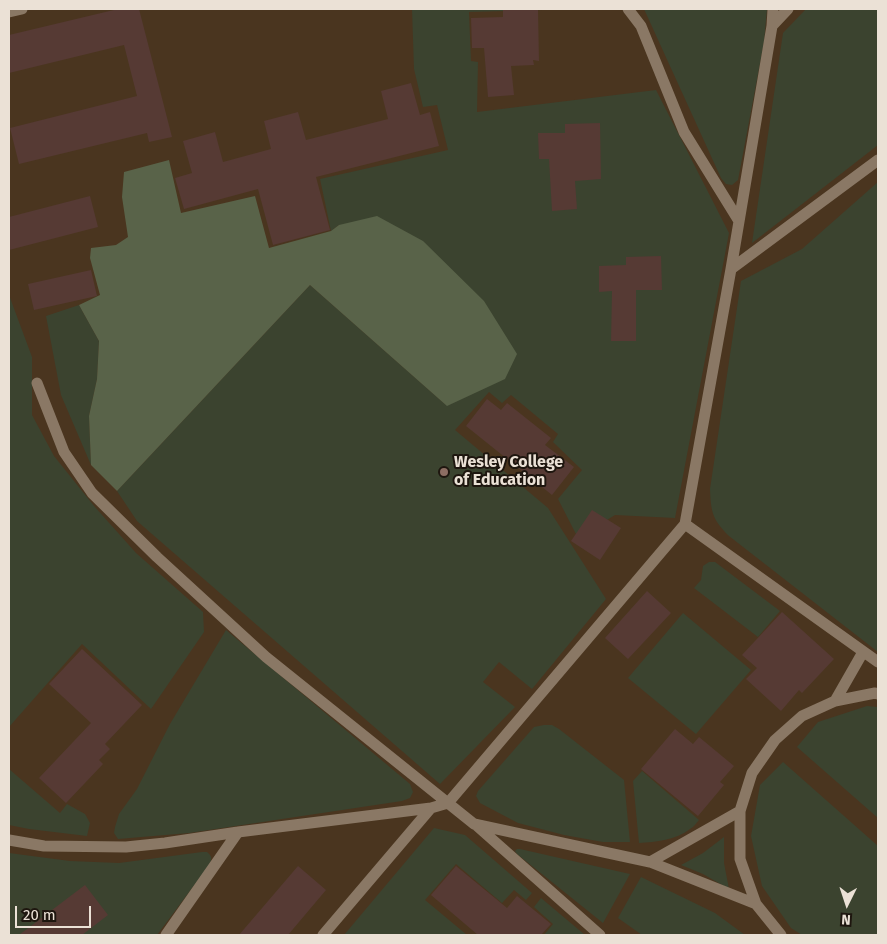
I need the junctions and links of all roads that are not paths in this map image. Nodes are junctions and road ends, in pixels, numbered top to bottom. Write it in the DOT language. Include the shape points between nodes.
graph roads {
  1 [pos="22,9"];
  2 [pos="628,9"];
  3 [pos="773,9"];
  4 [pos="788,9"];
  5 [pos="9,12"];
  6 [pos="772,26"];
  7 [pos="878,160"];
  8 [pos="739,221"];
  9 [pos="731,269"];
  10 [pos="36,383"];
  11 [pos="685,524"];
  12 [pos="863,652"];
  13 [pos="878,662"];
  14 [pos="878,694"];
  15 [pos="835,701"];
  16 [pos="448,803"];
  17 [pos="431,808"];
  18 [pos="740,811"];
  19 [pos="474,824"];
  20 [pos="238,832"];
  21 [pos="9,840"];
  22 [pos="650,862"];
  23 [pos="756,904"];
  24 [pos="166,935"];
  25 [pos="323,935"];
  26 [pos="600,935"];
  27 [pos="781,935"];
  1 -- 5 [label="lane"];
  2 -- 8 [label="lane" via="641,26 684,132"];
  3 -- 6 [label="lane"];
  4 -- 6 [label="lane"];
  6 -- 8 [label="lane"];
  7 -- 9 [label="lane"];
  8 -- 9 [label="lane"];
  9 -- 11 [label="lane"];
  10 -- 16 [label="lane" via="64,452 92,493 266,657"];
  11 -- 12 [label="lane"];
  11 -- 16 [label="lane"];
  12 -- 13 [label="lane"];
  12 -- 15 [label="lane"];
  14 -- 15 [label="lane"];
  15 -- 18 [label="lane" via="802,716 775,740 752,773"];
  16 -- 17 [label="lane"];
  16 -- 19 [label="lane"];
  17 -- 20 [label="lane"];
  17 -- 25 [label="lane"];
  18 -- 22 [label="lane"];
  18 -- 23 [label="lane" via="740,859"];
  19 -- 22 [label="lane"];
  19 -- 26 [label="lane"];
  20 -- 21 [label="lane" via="126,847 44,846"];
  20 -- 24 [label="lane"];
  22 -- 23 [label="lane"];
  23 -- 27 [label="lane"];
}
